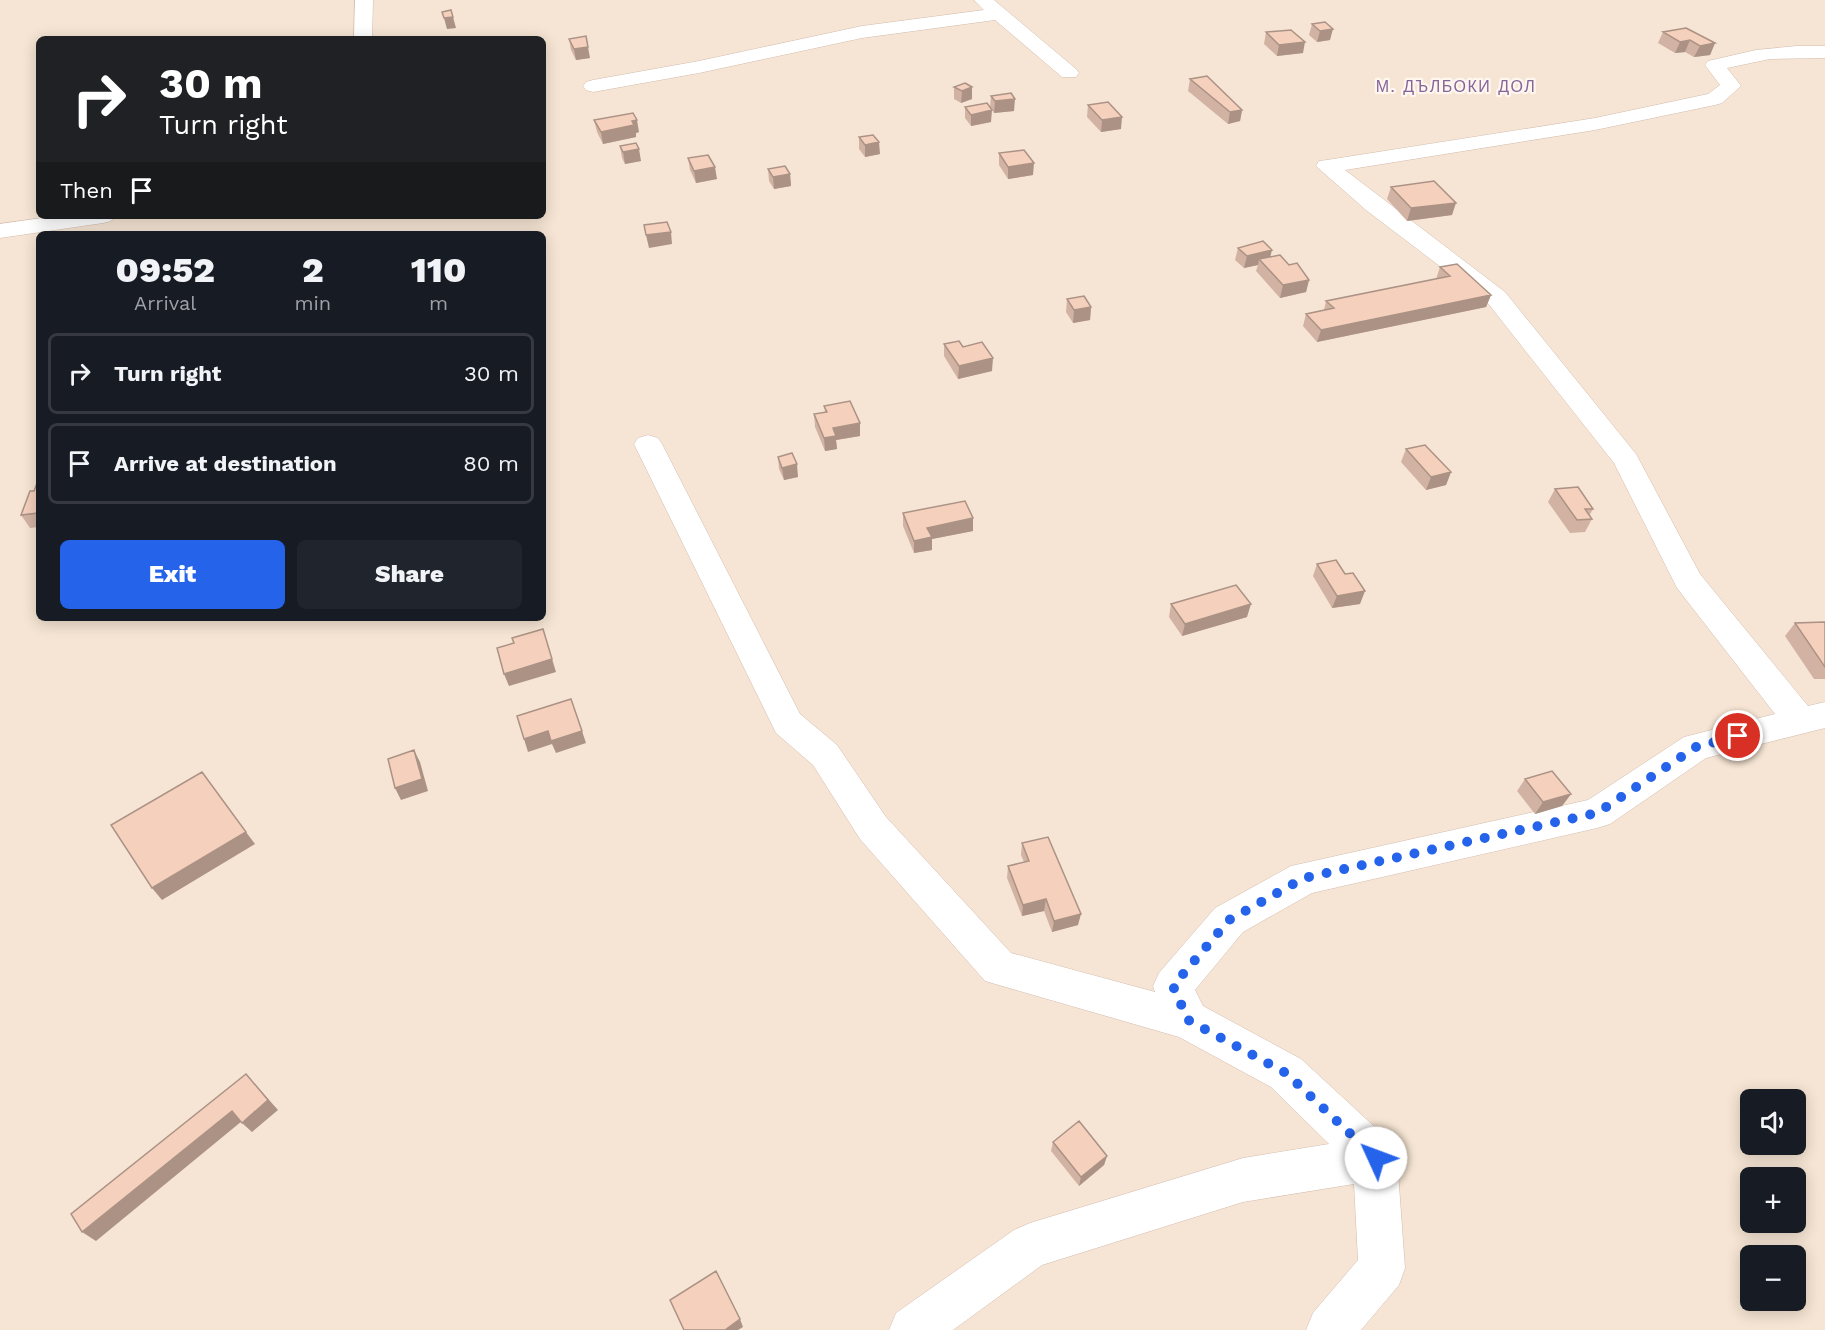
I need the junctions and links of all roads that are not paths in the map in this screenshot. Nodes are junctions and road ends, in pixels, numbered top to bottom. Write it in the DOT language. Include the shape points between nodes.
graph roads {
  1 [pos="364,0"];
  2 [pos="983,0"];
  3 [pos="998,14"];
  4 [pos="363,36"];
  5 [pos="1825,52"];
  6 [pos="1069,73"];
  7 [pos="593,86"];
  8 [pos="82,219"];
  9 [pos="0,231"];
  10 [pos="648,444"];
  11 [pos="1813,718"];
  12 [pos="1188,1020"];
  13 [pos="1376,1158"];
  14 [pos="913,1330"];
  15 [pos="1330,1330"];
  1 -- 4 [label="street"];
  2 -- 3 [label="street"];
  3 -- 6 [label="street"];
  3 -- 7 [label="street" via="862,32"];
  5 -- 11 [label="street" via="1744,56 1715,65 1731,86 1715,99 1595,124 1327,166 1496,297 1626,460 1688,580"];
  8 -- 9 [label="street"];
  10 -- 12 [label="street" via="788,723 825,755 873,828 999,968"];
  11 -- 12 [label="street" via="1696,747 1597,813 1304,878 1229,920 1173,986"];
  12 -- 13 [label="street" via="1286,1073"];
  13 -- 14 [label="street" via="1243,1180 1030,1246"];
  13 -- 15 [label="street" via="1382,1268"];
}
